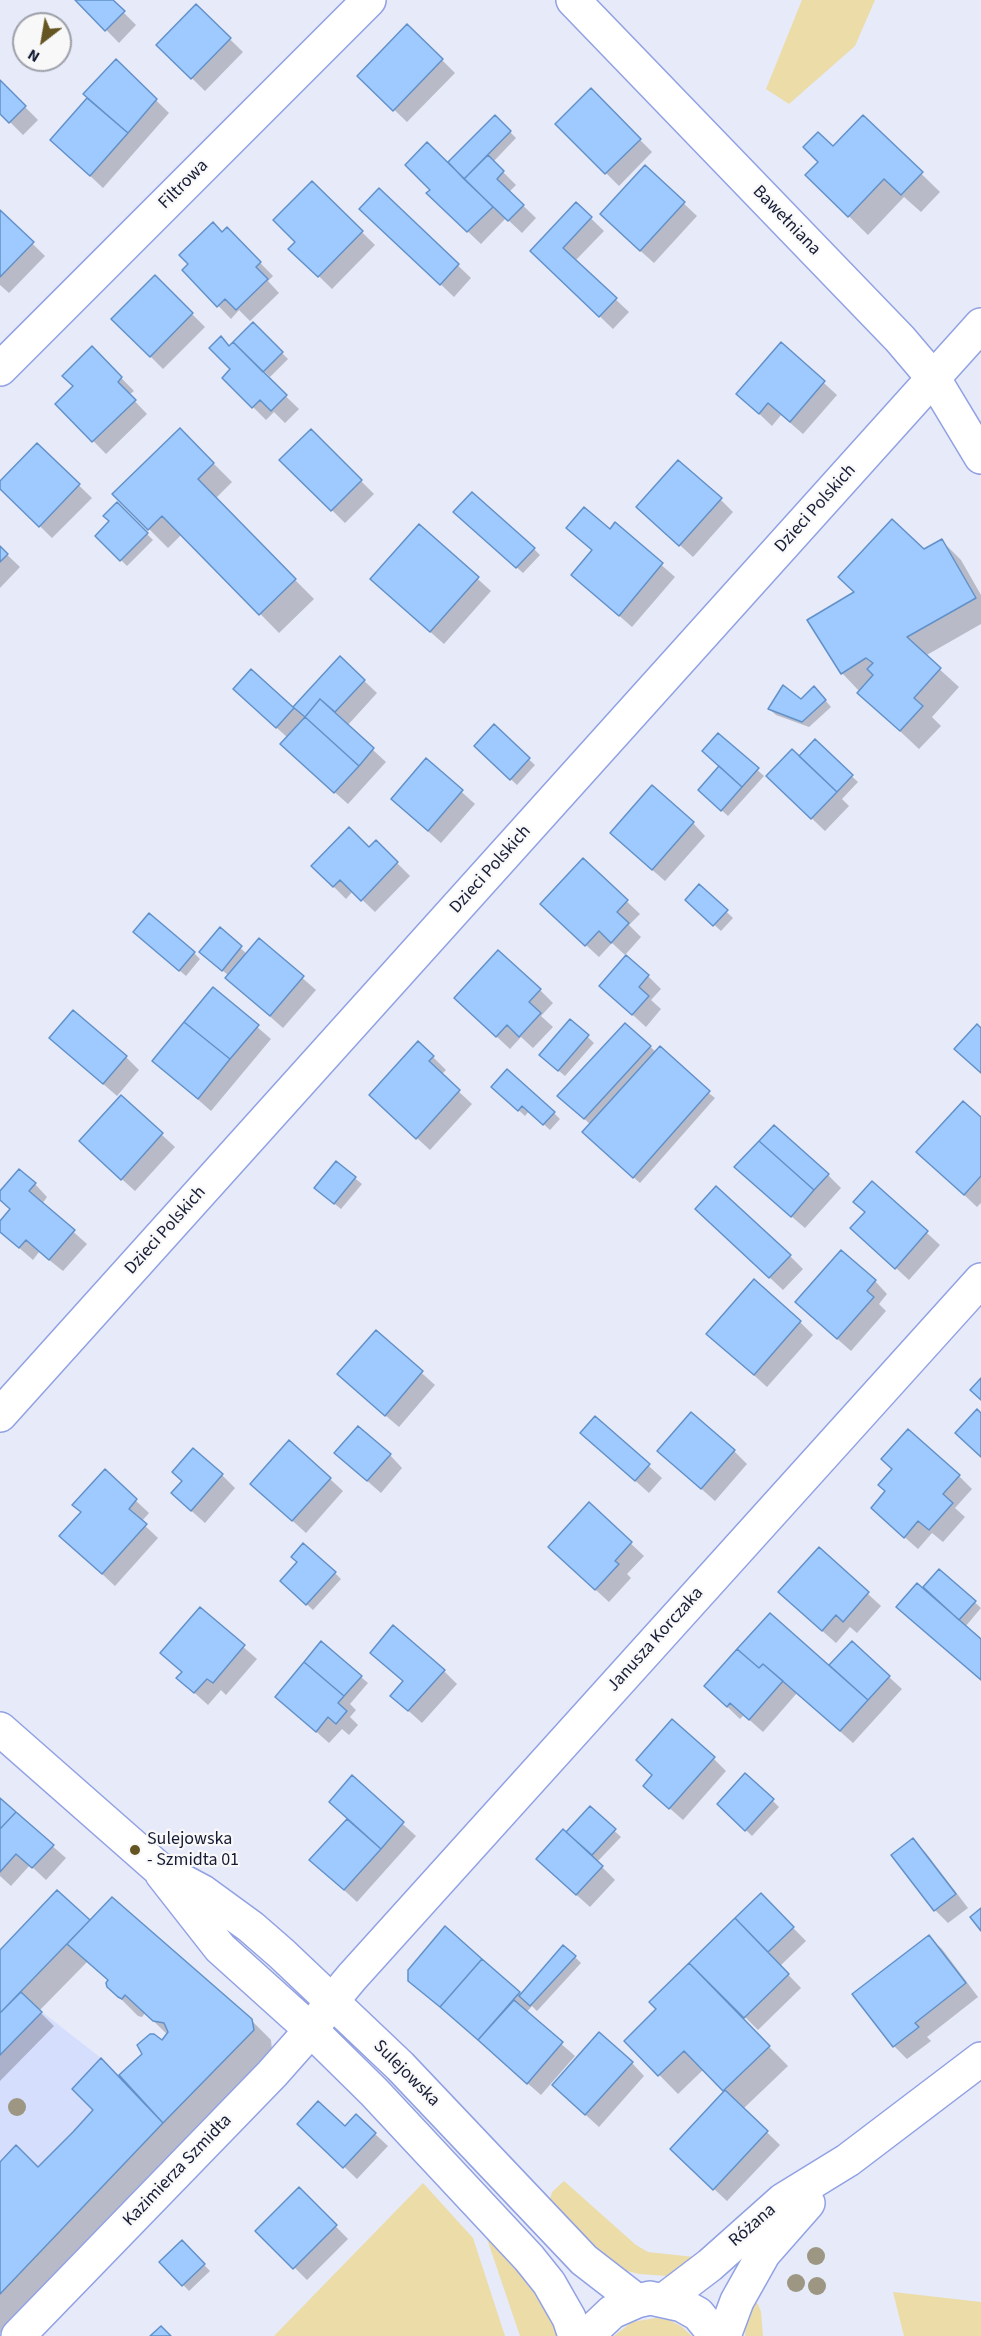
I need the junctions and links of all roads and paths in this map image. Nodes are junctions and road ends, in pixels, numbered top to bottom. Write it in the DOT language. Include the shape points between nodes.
graph roads {
  1 [pos="369,0"];
  2 [pos="573,0"];
  3 [pos="981,325"];
  4 [pos="0,369"];
  5 [pos="934,379"];
  6 [pos="981,457"];
  7 [pos="981,1280"];
  8 [pos="0,1415"];
  9 [pos="0,1729"];
  10 [pos="158,1868"];
  11 [pos="332,2001"];
  12 [pos="311,2030"];
  13 [pos="981,2060"];
  14 [pos="848,2160"];
  15 [pos="650,2300"];
  16 [pos="18,2336"];
  17 [pos="576,2336"];
  18 [pos="591,2336"];
  19 [pos="716,2336"];
  20 [pos="724,2336"];
  1 -- 4 [label="street, Filtrowa"];
  2 -- 5 [label="street, Bawełniana"];
  3 -- 5 [label="street, Dzieci Polskich"];
  5 -- 6 [label="street, Bawełniana"];
  5 -- 8 [label="street, Dzieci Polskich"];
  7 -- 11 [label="street, Janusza Korczaka"];
  9 -- 10 [label="street, Sulejowska"];
  10 -- 11 [label="street, Sulejowska" via="203,1892 251,1927"];
  10 -- 12 [label="street, Sulejowska" via="220,1948"];
  11 -- 12 [label="street, Kazimierza Szmidta"];
  11 -- 15 [label="street, Sulejowska" via="584,2260"];
  12 -- 16 [label="street, Kazimierza Szmidta"];
  12 -- 17 [label="street, Sulejowska" via="529,2258 549,2283"];
  13 -- 14 [label="street, Różana"];
  14 -- 15 [label="street, Różana" via="783,2200 710,2265"];
  14 -- 20 [label="street, Różana" via="764,2253 737,2301"];
  15 -- 18 [label="street, Różana" via="612,2312"];
  15 -- 19 [label="street, Sulejowska" via="682,2305 698,2314"];
}
